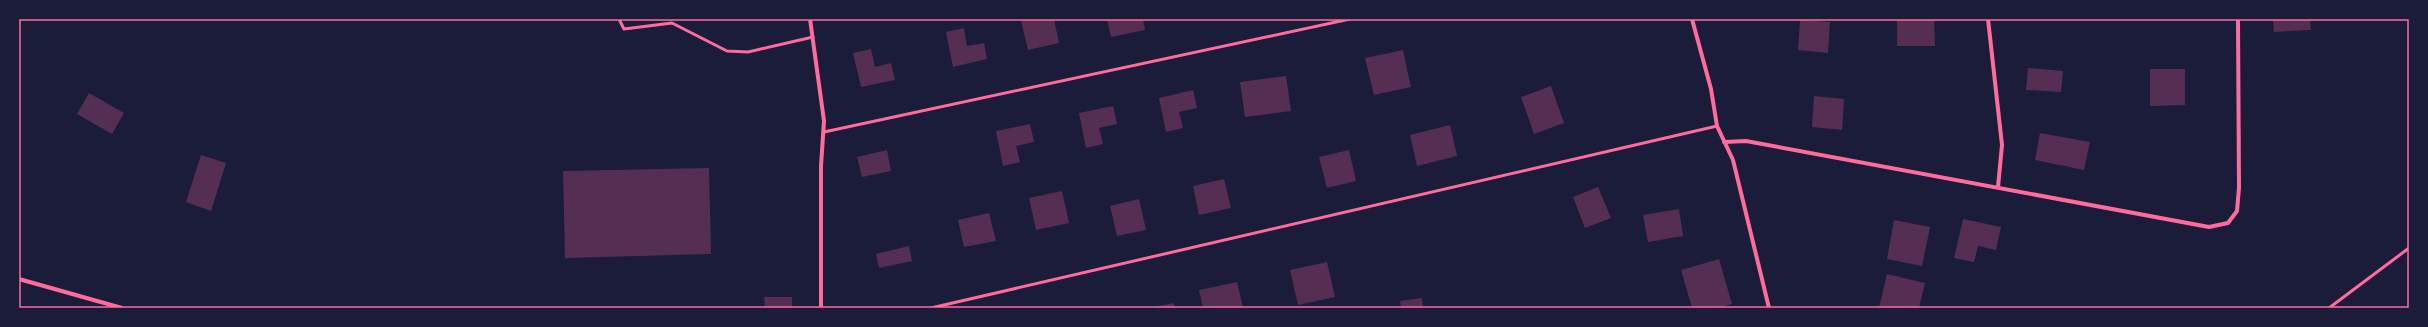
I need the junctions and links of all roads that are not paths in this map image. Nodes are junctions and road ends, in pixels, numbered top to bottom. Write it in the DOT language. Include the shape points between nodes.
graph roads {
  1 [pos="619,19"];
  2 [pos="810,19"];
  3 [pos="1350,19"];
  4 [pos="1692,19"];
  5 [pos="1988,19"];
  6 [pos="2238,19"];
  7 [pos="813,37"];
  8 [pos="1717,126"];
  9 [pos="824,132"];
  10 [pos="1724,142"];
  11 [pos="1998,187"];
  12 [pos="2409,248"];
  13 [pos="19,279"];
  14 [pos="122,308"];
  15 [pos="821,308"];
  16 [pos="931,308"];
  17 [pos="1769,308"];
  18 [pos="2329,308"];
  1 -- 7 [label="lane" via="624,29 672,23 727,51 748,52"];
  2 -- 7 [label="street"];
  3 -- 9 [label="lane"];
  4 -- 8 [label="street" via="1711,89"];
  5 -- 11 [label="street" via="2002,145"];
  6 -- 11 [label="street" via="2239,188 2237,211 2228,223 2209,227"];
  7 -- 9 [label="street"];
  8 -- 10 [label="street"];
  8 -- 16 [label="lane"];
  9 -- 15 [label="street" via="821,166"];
  10 -- 11 [label="street" via="1746,141"];
  10 -- 17 [label="street" via="1733,160"];
  12 -- 18 [label="lane"];
  13 -- 14 [label="street"];
}
